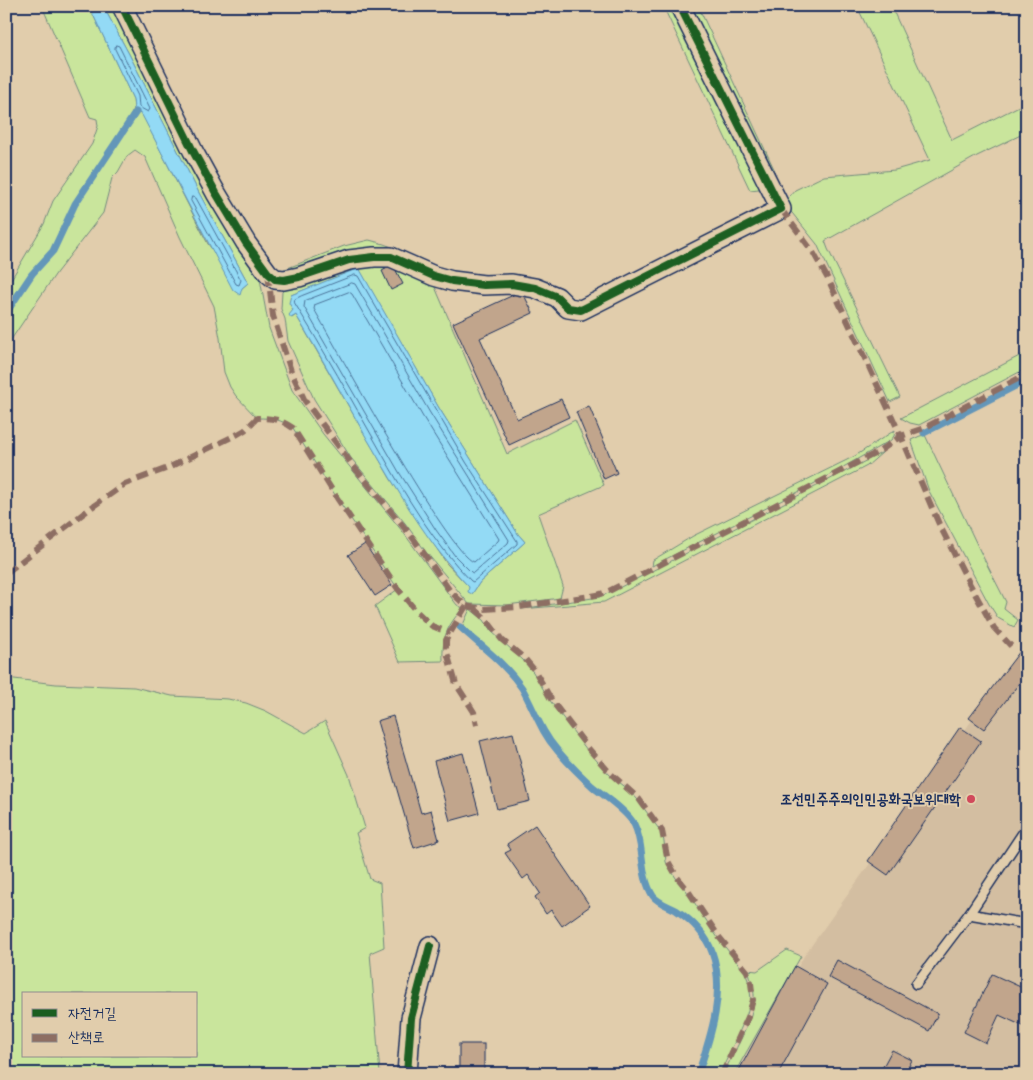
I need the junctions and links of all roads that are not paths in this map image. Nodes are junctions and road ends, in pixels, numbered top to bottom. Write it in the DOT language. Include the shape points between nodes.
graph roads {
  1 [pos="122,6"];
  2 [pos="680,6"];
  3 [pos="1027,828"];
  4 [pos="969,914"];
  5 [pos="1027,924"];
  6 [pos="430,946"];
  7 [pos="916,984"];
  8 [pos="407,1074"];
  1 -- 2 [label="street" via="216,193 246,243 275,279 299,277 349,260 391,257 434,276 452,280 535,288 556,297 568,308 581,310 781,209"];
  3 -- 4 [label="lane"];
  4 -- 5 [label="lane"];
  4 -- 7 [label="lane"];
  6 -- 8 [label="street" via="411,1018"];
}
